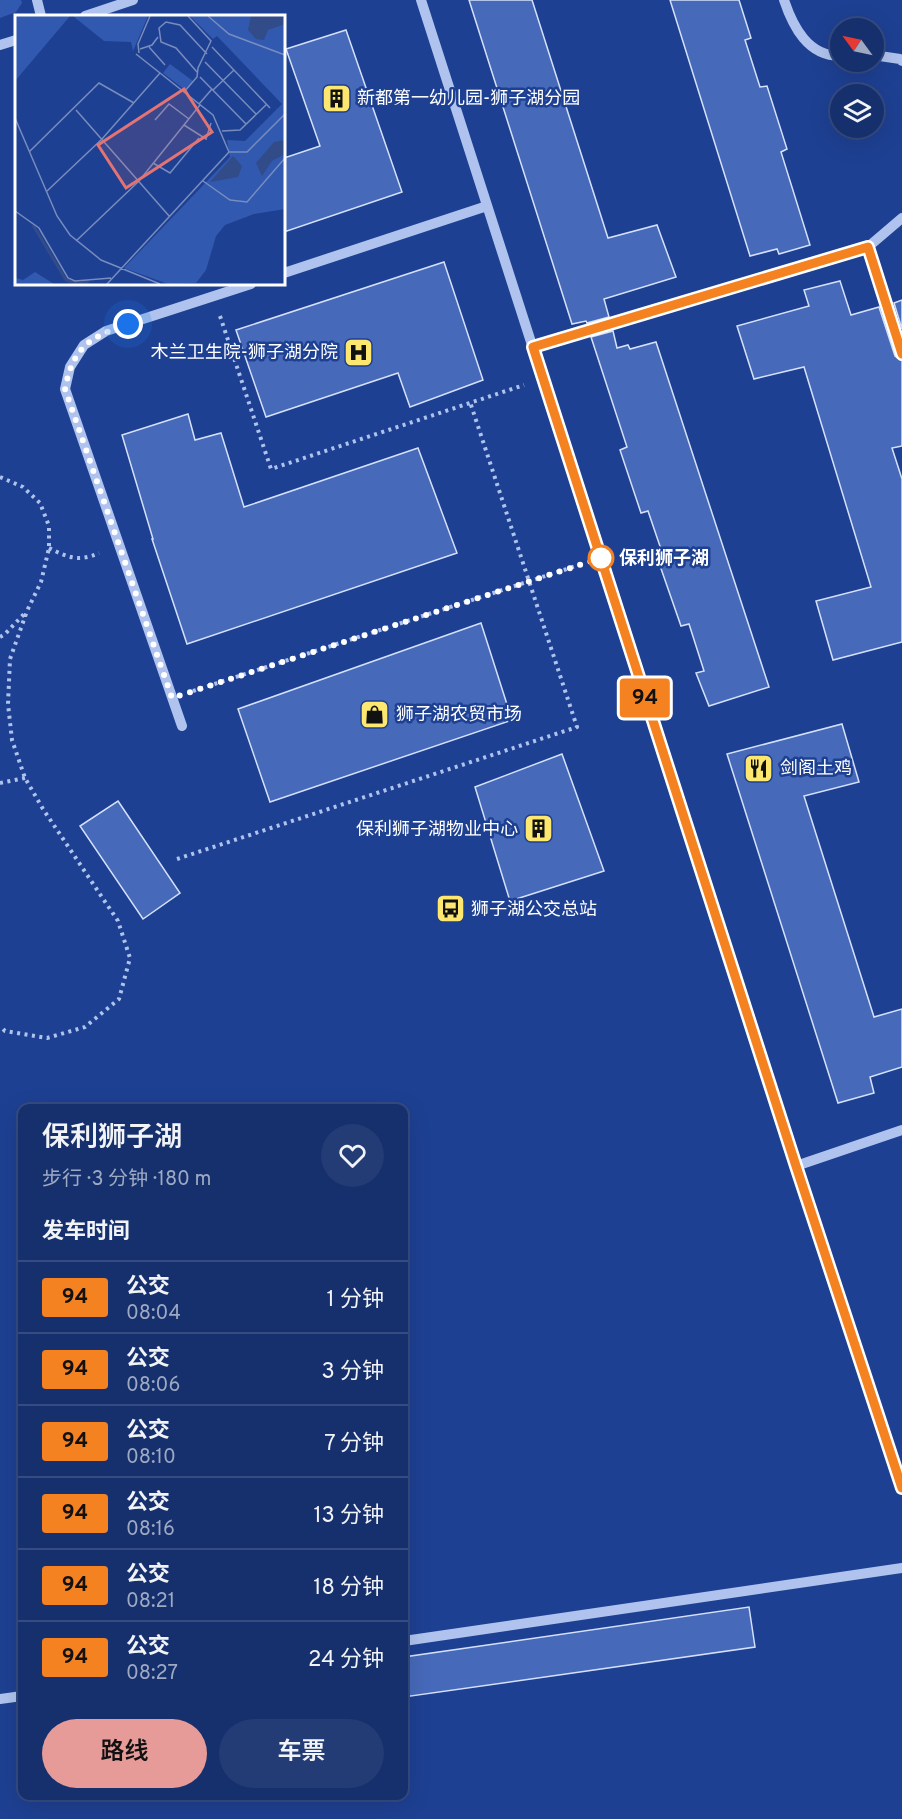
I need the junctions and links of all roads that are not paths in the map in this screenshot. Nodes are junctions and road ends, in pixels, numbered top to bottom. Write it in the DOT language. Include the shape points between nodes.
graph roads {
  1 [pos="37,0"];
  2 [pos="133,0"];
  3 [pos="421,0"];
  4 [pos="784,0"];
  5 [pos="41,15"];
  6 [pos="88,15"];
  7 [pos="15,40"];
  8 [pos="0,45"];
  9 [pos="830,56"];
  10 [pos="884,56"];
  11 [pos="902,61"];
  12 [pos="487,206"];
  13 [pos="902,218"];
  14 [pos="868,247"];
  15 [pos="285,273"];
  16 [pos="248,285"];
  17 [pos="533,347"];
  18 [pos="902,354"];
  19 [pos="182,726"];
  20 [pos="902,1130"];
  21 [pos="796,1166"];
  22 [pos="902,1488"];
  23 [pos="902,1568"];
  24 [pos="408,1640"];
  25 [pos="18,1697"];
  26 [pos="0,1699"];
  1 -- 5 [label="street"];
  2 -- 6 [label="street"];
  3 -- 12 [label="street"];
  4 -- 9 [label="street" via="803,40"];
  7 -- 8 [label="street"];
  10 -- 11 [label="street"];
  12 -- 15 [label="street"];
  12 -- 17 [label="street"];
  13 -- 14 [label="street"];
  14 -- 17 [label="street"];
  14 -- 18 [label="street"];
  16 -- 19 [label="street" via="106,331 84,345 69,367 65,389"];
  17 -- 21 [label="street"];
  20 -- 21 [label="street"];
  21 -- 22 [label="street"];
  23 -- 24 [label="street"];
  25 -- 26 [label="street"];
}
